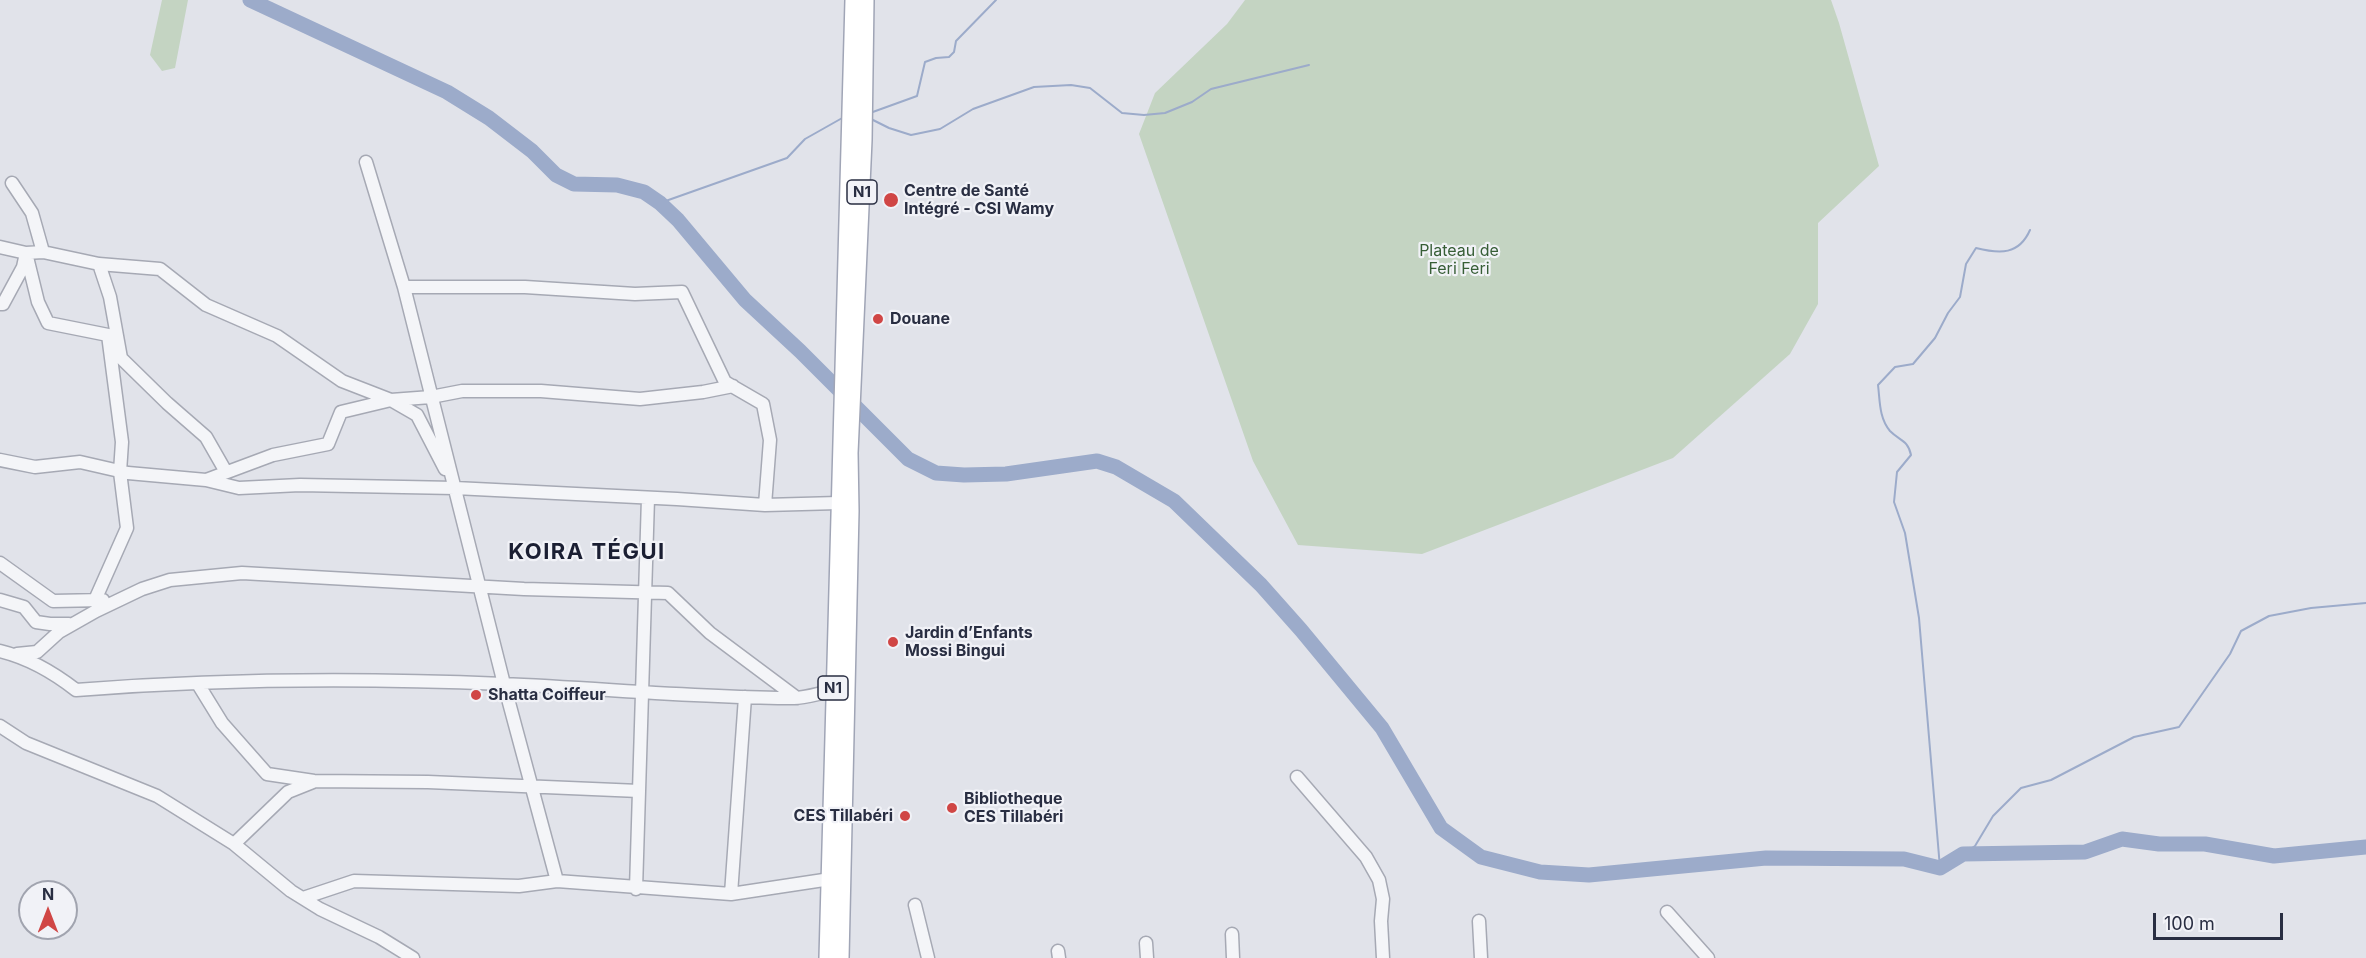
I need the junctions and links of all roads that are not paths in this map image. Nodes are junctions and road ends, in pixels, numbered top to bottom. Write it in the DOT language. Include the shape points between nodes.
graph roads {
  1 [pos="853,0"];
  2 [pos="866,0"];
  3 [pos="366,162"];
  4 [pos="12,183"];
  5 [pos="0,247"];
  6 [pos="43,252"];
  7 [pos="26,253"];
  8 [pos="99,264"];
  9 [pos="404,287"];
  10 [pos="851,288"];
  11 [pos="0,304"];
  12 [pos="733,386"];
  13 [pos="432,397"];
  14 [pos="391,400"];
  15 [pos="846,420"];
  16 [pos="0,460"];
  17 [pos="120,472"];
  18 [pos="226,472"];
  19 [pos="206,480"];
  20 [pos="455,488"];
  21 [pos="648,498"];
  22 [pos="838,503"];
  23 [pos="765,506"];
  24 [pos="0,563"];
  25 [pos="480,586"];
  26 [pos="645,592"];
  27 [pos="0,600"];
  28 [pos="95,600"];
  29 [pos="117,600"];
  30 [pos="72,624"];
  31 [pos="0,651"];
  32 [pos="15,654"];
  33 [pos="0,659"];
  34 [pos="198,684"];
  35 [pos="504,684"];
  36 [pos="840,690"];
  37 [pos="642,693"];
  38 [pos="745,696"];
  39 [pos="797,698"];
  40 [pos="0,726"];
  41 [pos="1297,777"];
  42 [pos="315,781"];
  43 [pos="532,787"];
  44 [pos="639,791"];
  45 [pos="234,844"];
  46 [pos="837,878"];
  47 [pos="557,881"];
  48 [pos="636,889"];
  49 [pos="731,894"];
  50 [pos="303,898"];
  51 [pos="915,905"];
  52 [pos="1668,912"];
  53 [pos="1479,921"];
  54 [pos="1232,934"];
  55 [pos="1146,944"];
  56 [pos="413,958"];
  57 [pos="827,958"];
  58 [pos="841,958"];
  59 [pos="928,958"];
  60 [pos="1147,958"];
  61 [pos="1233,958"];
  62 [pos="1383,958"];
  63 [pos="1481,958"];
  64 [pos="1708,958"];
  1 -- 10 [label="main road, N1"];
  2 -- 10 [label="main road, N1" via="864,151"];
  3 -- 9 [label="street"];
  4 -- 6 [label="street" via="32,213"];
  5 -- 7 [label="street"];
  6 -- 7 [label="street"];
  6 -- 8 [label="street"];
  7 -- 11 [label="street" via="23,267"];
  7 -- 17 [label="street" via="38,302 48,323 108,335 122,442"];
  8 -- 14 [label="street" via="160,269 206,305 277,336 342,381"];
  8 -- 18 [label="street" via="110,297 121,358 206,437"];
  9 -- 12 [label="street" via="682,292 725,382"];
  9 -- 13 [label="street"];
  10 -- 15 [label="main road, N1"];
  12 -- 13 [label="street" via="640,399 499,390"];
  12 -- 23 [label="street" via="763,404 770,440"];
  13 -- 14 [label="street"];
  13 -- 20 [label="street"];
  14 -- 18 [label="street" via="341,412 328,444 273,455"];
  14 -- 20 [label="street" via="417,415"];
  15 -- 22 [label="main road, N1"];
  15 -- 36 [label="main road, N1"];
  16 -- 17 [label="street" via="35,467 80,462"];
  17 -- 19 [label="street"];
  17 -- 28 [label="street" via="127,528"];
  18 -- 19 [label="street"];
  19 -- 20 [label="street" via="239,488"];
  20 -- 21 [label="street"];
  20 -- 25 [label="street"];
  21 -- 23 [label="street"];
  21 -- 26 [label="street"];
  22 -- 23 [label="street"];
  22 -- 36 [label="main road, N1"];
  24 -- 28 [label="street" via="53,601"];
  25 -- 26 [label="street"];
  25 -- 29 [label="street" via="242,573 170,580"];
  25 -- 35 [label="street"];
  26 -- 37 [label="street"];
  26 -- 39 [label="street" via="668,593 710,633"];
  27 -- 30 [label="street" via="24,607 36,621"];
  28 -- 29 [label="street"];
  29 -- 30 [label="street"];
  30 -- 32 [label="street" via="37,652"];
  31 -- 32 [label="street"];
  32 -- 33 [label="street"];
  32 -- 34 [label="street" via="51,671 76,690"];
  34 -- 35 [label="street" via="358,680"];
  34 -- 42 [label="street" via="222,723 267,774"];
  35 -- 37 [label="street"];
  35 -- 43 [label="street"];
  36 -- 39 [label="street"];
  36 -- 46 [label="main road, N1"];
  37 -- 38 [label="street"];
  37 -- 44 [label="street"];
  38 -- 39 [label="street"];
  38 -- 49 [label="street"];
  40 -- 45 [label="street" via="26,743 157,796"];
  41 -- 62 [label="street" via="1366,857 1379,880 1383,899"];
  42 -- 43 [label="street"];
  42 -- 45 [label="street" via="288,792"];
  43 -- 44 [label="street"];
  43 -- 47 [label="street"];
  44 -- 48 [label="street"];
  45 -- 50 [label="street"];
  46 -- 49 [label="street"];
  46 -- 57 [label="main road, N1"];
  46 -- 58 [label="main road, N1"];
  47 -- 48 [label="street"];
  47 -- 50 [label="street" via="519,886 354,881"];
  48 -- 49 [label="street"];
  50 -- 56 [label="street"];
  51 -- 59 [label="street"];
  52 -- 64 [label="street"];
  53 -- 63 [label="street"];
  54 -- 61 [label="street"];
  55 -- 60 [label="street"];
}
